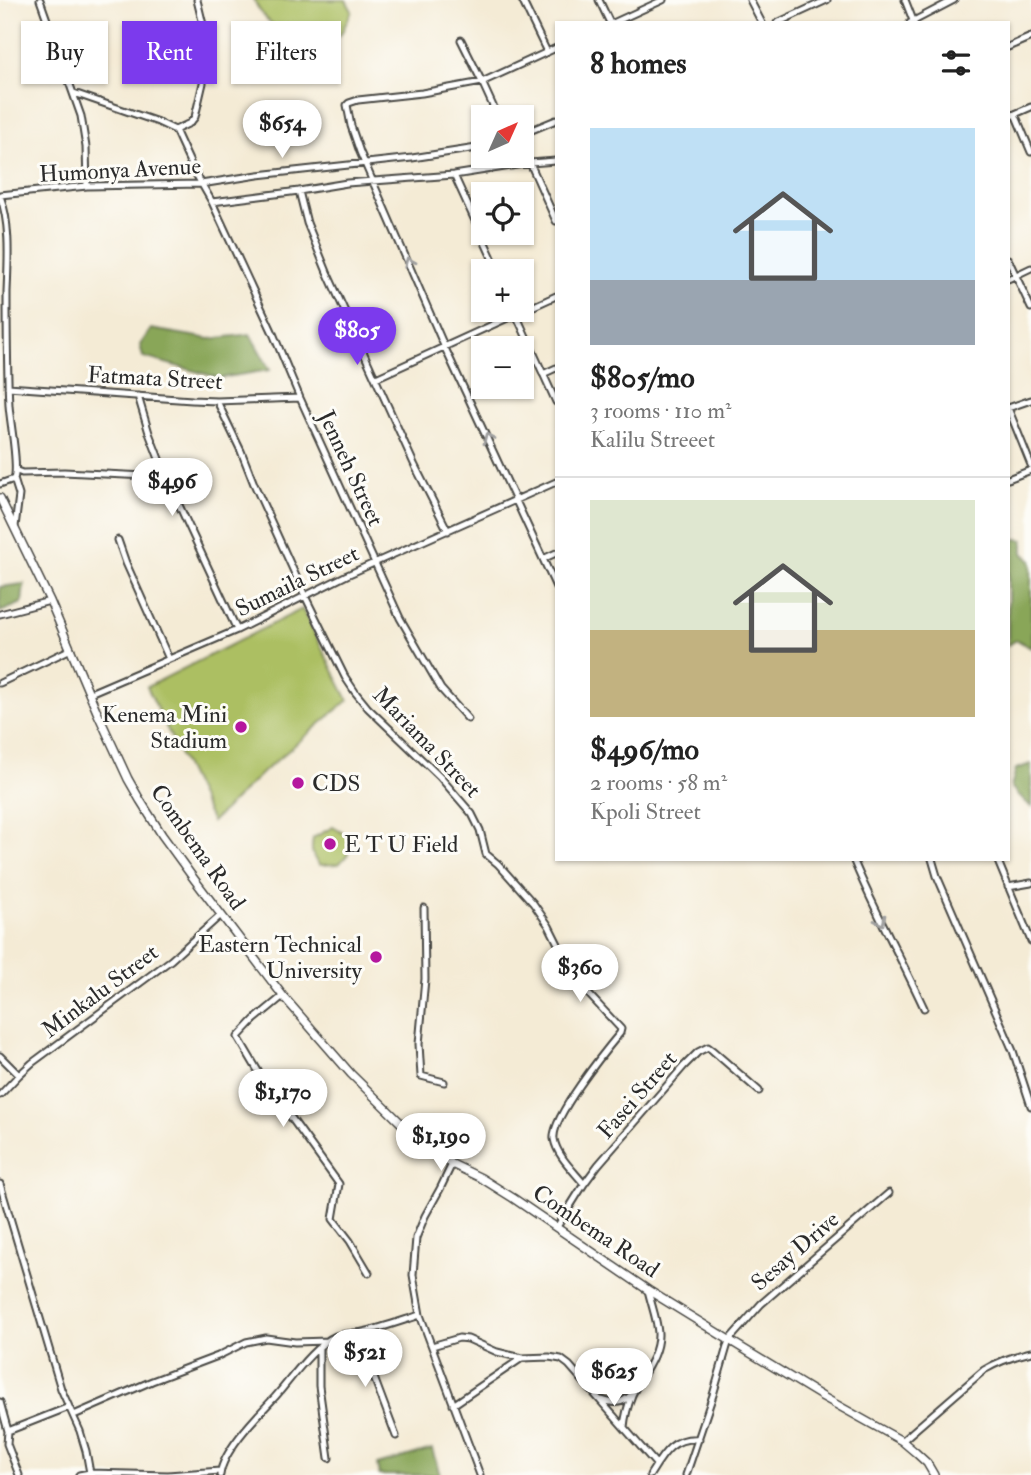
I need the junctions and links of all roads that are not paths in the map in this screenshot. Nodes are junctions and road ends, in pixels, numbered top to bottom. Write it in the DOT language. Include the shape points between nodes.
graph roads {
  1 [pos="40,0"];
  2 [pos="197,0"];
  3 [pos="522,0"];
  4 [pos="599,0"];
  5 [pos="663,0"];
  6 [pos="750,0"];
  7 [pos="827,0"];
  8 [pos="905,0"];
  9 [pos="954,0"];
  10 [pos="610,21"];
  11 [pos="616,21"];
  12 [pos="761,21"];
  13 [pos="781,21"];
  14 [pos="912,21"];
  15 [pos="914,21"];
  16 [pos="1031,37"];
  17 [pos="460,40"];
  18 [pos="1010,46"];
  19 [pos="555,48"];
  20 [pos="547,52"];
  21 [pos="482,82"];
  22 [pos="74,93"];
  23 [pos="493,105"];
  24 [pos="1031,107"];
  25 [pos="1011,116"];
  26 [pos="555,120"];
  27 [pos="534,129"];
  28 [pos="175,130"];
  29 [pos="471,149"];
  30 [pos="1031,152"];
  31 [pos="555,161"];
  32 [pos="534,163"];
  33 [pos="366,164"];
  34 [pos="498,168"];
  35 [pos="532,168"];
  36 [pos="454,175"];
  37 [pos="373,180"];
  38 [pos="201,184"];
  39 [pos="87,186"];
  40 [pos="299,191"];
  41 [pos="0,196"];
  42 [pos="212,202"];
  43 [pos="555,219"];
  44 [pos="492,259"];
  45 [pos="1010,263"];
  46 [pos="1031,268"];
  47 [pos="1016,275"];
  48 [pos="1010,278"];
  49 [pos="555,296"];
  50 [pos="0,300"];
  51 [pos="7,300"];
  52 [pos="534,305"];
  53 [pos="1031,308"];
  54 [pos="496,322"];
  55 [pos="520,322"];
  56 [pos="445,348"];
  57 [pos="555,368"];
  58 [pos="544,374"];
  59 [pos="376,378"];
  60 [pos="8,387"];
  61 [pos="138,396"];
  62 [pos="300,398"];
  63 [pos="555,400"];
  64 [pos="1031,400"];
  65 [pos="218,401"];
  66 [pos="1010,407"];
  67 [pos="1010,413"];
  68 [pos="1031,467"];
  69 [pos="17,471"];
  70 [pos="166,477"];
  71 [pos="1010,478"];
  72 [pos="14,479"];
  73 [pos="555,482"];
  74 [pos="0,484"];
  75 [pos="516,500"];
  76 [pos="1,502"];
  77 [pos="15,528"];
  78 [pos="448,531"];
  79 [pos="118,540"];
  80 [pos="555,553"];
  81 [pos="545,558"];
  82 [pos="375,563"];
  83 [pos="555,584"];
  84 [pos="305,596"];
  85 [pos="50,601"];
  86 [pos="0,614"];
  87 [pos="237,630"];
  88 [pos="71,649"];
  89 [pos="169,659"];
  90 [pos="0,683"];
  91 [pos="90,693"];
  92 [pos="468,719"];
  93 [pos="854,861"];
  94 [pos="933,861"];
  95 [pos="998,861"];
  96 [pos="1031,883"];
  97 [pos="1008,887"];
  98 [pos="424,908"];
  99 [pos="221,915"];
  100 [pos="1031,941"];
  101 [pos="283,996"];
  102 [pos="923,1009"];
  103 [pos="0,1056"];
  104 [pos="19,1074"];
  105 [pos="444,1082"];
  106 [pos="759,1091"];
  107 [pos="0,1095"];
  108 [pos="1031,1106"];
  109 [pos="452,1164"];
  110 [pos="0,1184"];
  111 [pos="584,1184"];
  112 [pos="888,1193"];
  113 [pos="557,1227"];
  114 [pos="369,1272"];
  115 [pos="648,1290"];
  116 [pos="420,1315"];
  117 [pos="361,1333"];
  118 [pos="729,1340"];
  119 [pos="327,1341"];
  120 [pos="432,1346"];
  121 [pos="318,1349"];
  122 [pos="1031,1352"];
  123 [pos="522,1358"];
  124 [pos="632,1394"];
  125 [pos="599,1398"];
  126 [pos="0,1402"];
  127 [pos="453,1405"];
  128 [pos="69,1407"];
  129 [pos="74,1415"];
  130 [pos="624,1427"];
  131 [pos="8,1432"];
  132 [pos="396,1436"];
  133 [pos="699,1439"];
  134 [pos="902,1441"];
  135 [pos="7,1444"];
  136 [pos="0,1445"];
  137 [pos="329,1458"];
  138 [pos="656,1464"];
  139 [pos="90,1473"];
  140 [pos="220,1473"];
  141 [pos="19,1475"];
  142 [pos="79,1475"];
  143 [pos="480,1475"];
  144 [pos="650,1475"];
  145 [pos="686,1475"];
  146 [pos="934,1475"];
  1 -- 22 [label="street"];
  2 -- 28 [label="street" via="206,37 202,83 195,117"];
  3 -- 20 [label="street"];
  4 -- 10 [label="street"];
  5 -- 11 [label="street"];
  6 -- 12 [label="street"];
  7 -- 13 [label="street"];
  8 -- 14 [label="street"];
  9 -- 15 [label="street"];
  16 -- 18 [label="street"];
  17 -- 21 [label="street"];
  19 -- 20 [label="street"];
  20 -- 21 [label="street"];
  21 -- 23 [label="street"];
  21 -- 33 [label="street" via="347,104 354,138"];
  22 -- 28 [label="street"];
  22 -- 39 [label="street" via="86,147"];
  24 -- 25 [label="street"];
  25 -- 30 [label="street"];
  26 -- 27 [label="street"];
  28 -- 38 [label="street, Jenneh Street"];
  29 -- 33 [label="street, Humonya Avenue"];
  31 -- 32 [label="street"];
  33 -- 37 [label="street"];
  33 -- 38 [label="street, Humonya Avenue"];
  34 -- 36 [label="street"];
  35 -- 43 [label="street"];
  36 -- 37 [label="street"];
  36 -- 44 [label="street"];
  37 -- 40 [label="street"];
  56 -- 37 [label="street, one-way"];
  38 -- 39 [label="street, Humonya Avenue"];
  38 -- 42 [label="street, Jenneh Street"];
  39 -- 41 [label="street, Humonya Avenue"];
  40 -- 42 [label="street"];
  40 -- 59 [label="street" via="317,248"];
  41 -- 51 [label="street" via="6,223"];
  42 -- 62 [label="street, Jenneh Street"];
  45 -- 47 [label="street"];
  46 -- 47 [label="street"];
  47 -- 48 [label="street"];
  47 -- 53 [label="street"];
  49 -- 52 [label="street"];
  50 -- 51 [label="street"];
  51 -- 60 [label="street"];
  54 -- 56 [label="street"];
  55 -- 58 [label="street"];
  56 -- 59 [label="street"];
  75 -- 56 [label="street, one-way"];
  57 -- 58 [label="street"];
  58 -- 63 [label="street"];
  59 -- 78 [label="street"];
  60 -- 61 [label="street, Fatmata Street"];
  60 -- 69 [label="street"];
  61 -- 65 [label="street, Fatmata Street"];
  61 -- 70 [label="street"];
  62 -- 65 [label="street, Fatmata Street"];
  62 -- 82 [label="street, Jenneh Street"];
  64 -- 66 [label="street"];
  65 -- 84 [label="street, Mariama Street"];
  67 -- 68 [label="street"];
  68 -- 71 [label="street"];
  69 -- 70 [label="street"];
  69 -- 72 [label="street"];
  70 -- 87 [label="street"];
  72 -- 74 [label="street"];
  72 -- 77 [label="street" via="19,495"];
  73 -- 75 [label="street, Sumaila Street"];
  75 -- 78 [label="street, Sumaila Street"];
  75 -- 81 [label="street"];
  76 -- 77 [label="street, Combema Road"];
  77 -- 85 [label="street, Combema Road"];
  78 -- 82 [label="street, Sumaila Street"];
  79 -- 89 [label="street"];
  80 -- 81 [label="street"];
  81 -- 83 [label="street"];
  82 -- 84 [label="street, Sumaila Street"];
  82 -- 92 [label="street, Jenneh Street" via="422,659"];
  84 -- 87 [label="street, Sumaila Street"];
  84 -- 111 [label="street, Mariama Street" via="355,692 460,799 477,821 486,854 533,903 582,988 621,1029 555,1125 558,1151"];
  85 -- 86 [label="street"];
  85 -- 88 [label="street, Combema Road"];
  87 -- 89 [label="street, Sumaila Street"];
  88 -- 90 [label="street"];
  88 -- 91 [label="street, Combema Road"];
  89 -- 91 [label="street, Sumaila Street"];
  91 -- 99 [label="street, Combema Road" via="140,800"];
  93 -- 102 [label="street, one-way"];
  94 -- 108 [label="street" via="1013,1051"];
  95 -- 97 [label="street"];
  96 -- 97 [label="street"];
  97 -- 100 [label="street"];
  98 -- 105 [label="street" via="421,1076"];
  99 -- 101 [label="street, Combema Road"];
  99 -- 104 [label="street, Minkalu Street" via="171,960"];
  101 -- 109 [label="street, Combema Road" via="393,1116"];
  101 -- 114 [label="street" via="238,1037 339,1184 332,1219"];
  103 -- 104 [label="street"];
  104 -- 107 [label="street, Minkalu Street"];
  106 -- 111 [label="street, Fasei Street" via="712,1050 703,1048"];
  109 -- 113 [label="street, Combema Road"];
  109 -- 116 [label="street" via="416,1238 413,1275"];
  110 -- 128 [label="street"];
  111 -- 113 [label="street, Fasei Street"];
  112 -- 118 [label="street, Sesay Drive" via="761,1304"];
  113 -- 115 [label="street, Combema Road"];
  115 -- 118 [label="street, Combema Road"];
  115 -- 124 [label="street" via="658,1334 656,1347"];
  116 -- 117 [label="street"];
  116 -- 120 [label="street"];
  117 -- 119 [label="street"];
  117 -- 132 [label="street"];
  118 -- 133 [label="street"];
  118 -- 134 [label="street, Combema Road"];
  119 -- 121 [label="street"];
  119 -- 129 [label="street" via="266,1338 246,1342"];
  120 -- 123 [label="street" via="468,1339"];
  120 -- 127 [label="street"];
  121 -- 137 [label="street"];
  121 -- 140 [label="street" via="251,1423"];
  122 -- 134 [label="street" via="984,1370"];
  123 -- 125 [label="street" via="561,1359"];
  123 -- 127 [label="street"];
  124 -- 125 [label="street" via="618,1403"];
  124 -- 130 [label="street"];
  125 -- 130 [label="street"];
  126 -- 131 [label="street"];
  127 -- 143 [label="street"];
  128 -- 129 [label="street"];
  128 -- 131 [label="street"];
  129 -- 139 [label="street"];
  130 -- 138 [label="street"];
  131 -- 135 [label="street"];
  133 -- 138 [label="street" via="675,1443"];
  133 -- 145 [label="street"];
  134 -- 146 [label="street, Combema Road"];
  135 -- 136 [label="street"];
  135 -- 141 [label="street"];
  138 -- 144 [label="street"];
  139 -- 140 [label="street"];
  139 -- 142 [label="street"];
}
